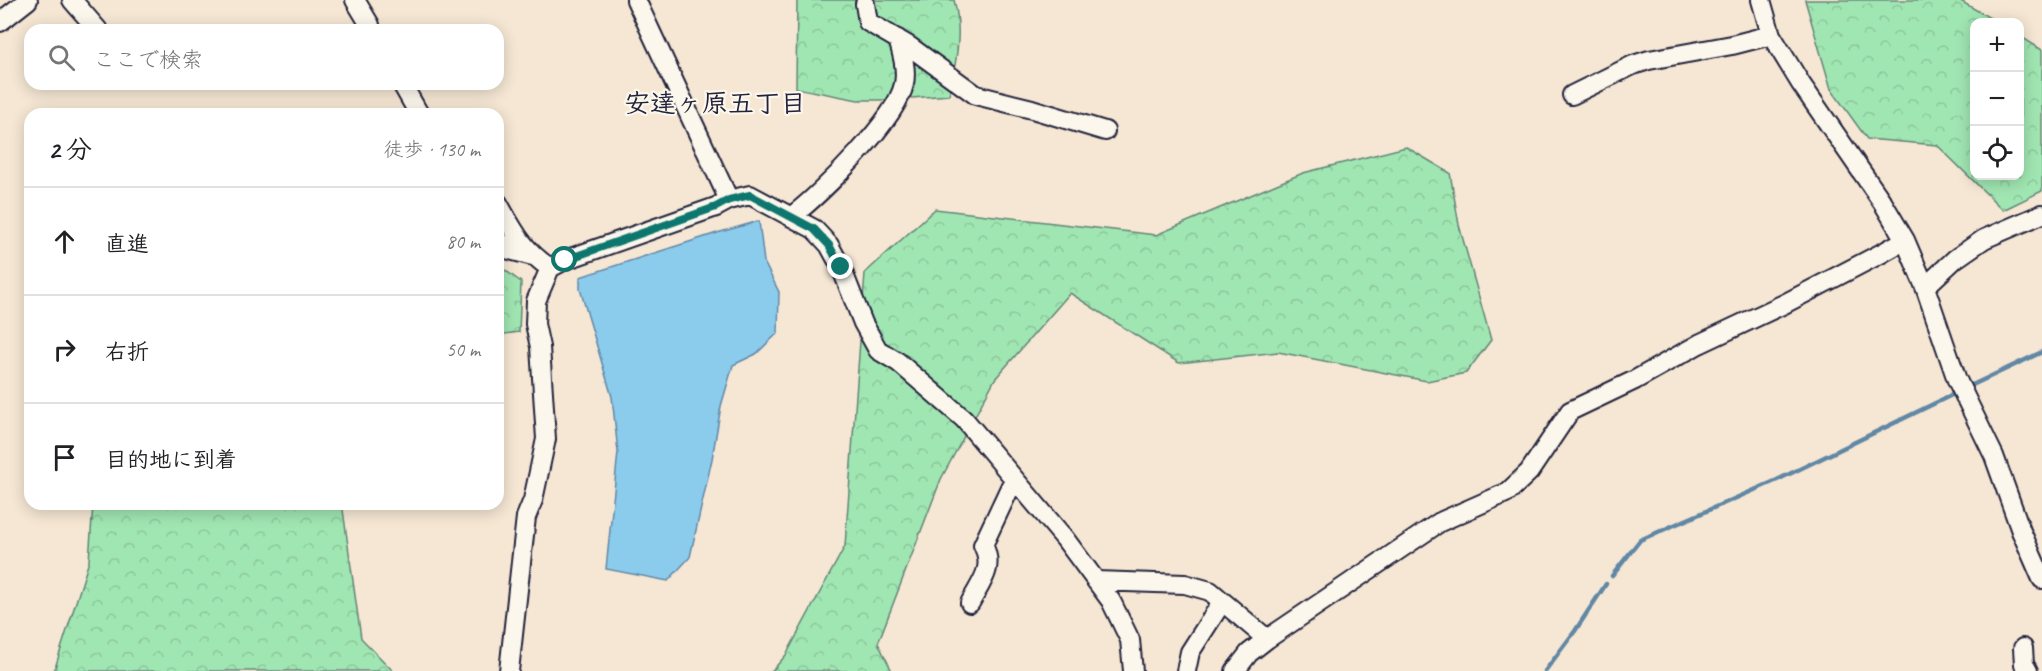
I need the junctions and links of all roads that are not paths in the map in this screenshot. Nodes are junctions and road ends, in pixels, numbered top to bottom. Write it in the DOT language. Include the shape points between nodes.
graph roads {
  1 [pos="28,0"];
  2 [pos="72,0"];
  3 [pos="354,0"];
  4 [pos="636,0"];
  5 [pos="1761,0"];
  6 [pos="865,4"];
  7 [pos="0,22"];
  8 [pos="93,24"];
  9 [pos="367,24"];
  10 [pos="1771,35"];
  11 [pos="898,39"];
  12 [pos="405,90"];
  13 [pos="1572,96"];
  14 [pos="415,108"];
  15 [pos="1105,131"];
  16 [pos="729,200"];
  17 [pos="504,213"];
  18 [pos="2042,214"];
  19 [pos="792,216"];
  20 [pos="1905,240"];
  21 [pos="504,246"];
  22 [pos="533,256"];
  23 [pos="550,268"];
  24 [pos="1925,286"];
  25 [pos="1014,479"];
  26 [pos="2042,579"];
  27 [pos="1096,581"];
  28 [pos="1222,602"];
  29 [pos="970,603"];
  30 [pos="1267,639"];
  31 [pos="2023,648"];
  32 [pos="2026,670"];
  33 [pos="508,671"];
  34 [pos="1133,671"];
  35 [pos="1185,671"];
  36 [pos="1236,671"];
  1 -- 7 [label="street"];
  2 -- 8 [label="street"];
  3 -- 9 [label="street"];
  4 -- 16 [label="street"];
  5 -- 10 [label="street"];
  6 -- 11 [label="street" via="868,22"];
  10 -- 13 [label="street" via="1649,60"];
  10 -- 20 [label="street"];
  11 -- 15 [label="street" via="976,95"];
  11 -- 19 [label="street" via="904,61 904,84 894,108 831,181"];
  12 -- 14 [label="street"];
  16 -- 19 [label="street" via="750,195"];
  16 -- 23 [label="street"];
  17 -- 22 [label="street"];
  18 -- 24 [label="street" via="1983,239"];
  19 -- 25 [label="street" via="814,229 829,245 878,350 898,362 964,419"];
  20 -- 24 [label="street"];
  20 -- 30 [label="street" via="1570,411 1529,472 1508,492 1440,522"];
  21 -- 22 [label="street"];
  22 -- 23 [label="street"];
  23 -- 33 [label="street" via="536,301 535,324 546,439 526,518"];
  24 -- 26 [label="street" via="1960,388 1994,456"];
  25 -- 27 [label="street"];
  25 -- 29 [label="street" via="982,545 989,567"];
  27 -- 28 [label="street" via="1185,584 1210,591"];
  27 -- 34 [label="street" via="1130,640"];
  28 -- 30 [label="street"];
  28 -- 35 [label="street" via="1190,652"];
  30 -- 36 [label="street" via="1249,653"];
  31 -- 32 [label="street"];
}
